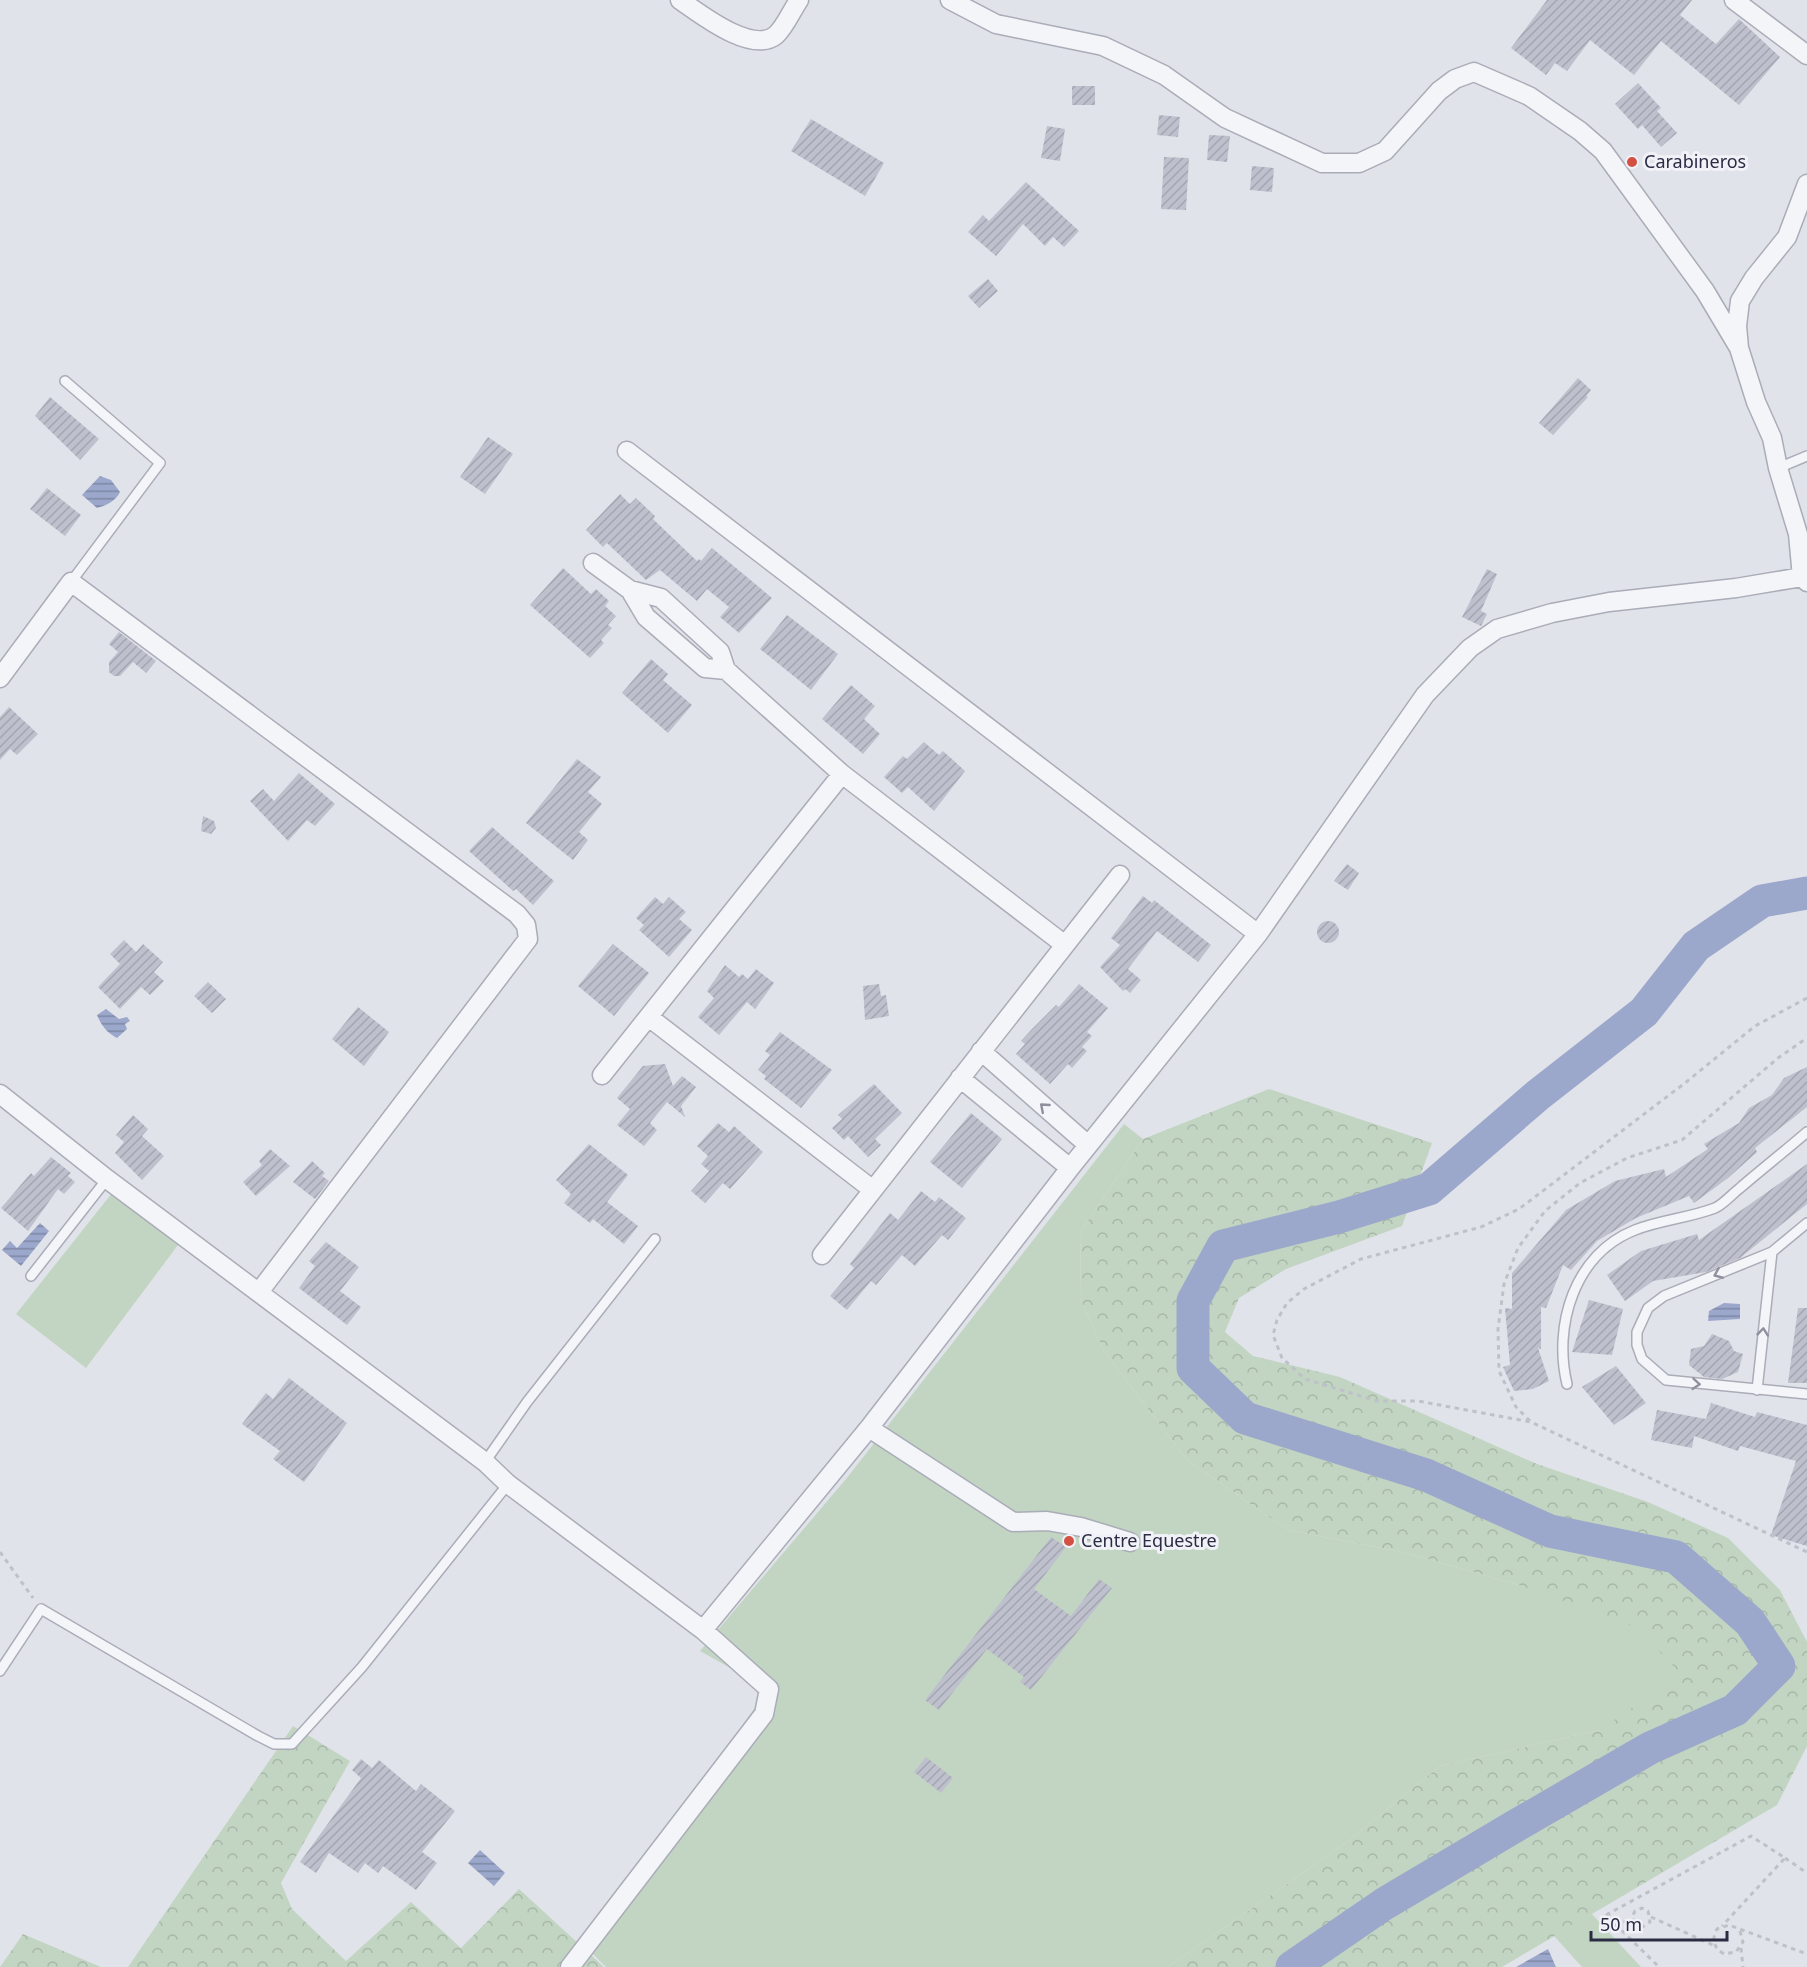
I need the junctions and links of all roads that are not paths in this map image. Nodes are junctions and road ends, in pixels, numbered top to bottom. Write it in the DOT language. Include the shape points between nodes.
graph roads {
  1 [pos="680,0"];
  2 [pos="799,0"];
  3 [pos="950,0"];
  4 [pos="1734,0"];
  5 [pos="1807,55"];
  6 [pos="1807,184"];
  7 [pos="1739,348"];
  8 [pos="64,381"];
  9 [pos="627,451"];
  10 [pos="1807,456"];
  11 [pos="1778,468"];
  12 [pos="593,562"];
  13 [pos="1804,580"];
  14 [pos="71,582"];
  15 [pos="0,678"];
  16 [pos="842,774"];
  17 [pos="1120,875"];
  18 [pos="1258,934"];
  19 [pos="1065,945"];
  20 [pos="650,1018"];
  21 [pos="981,1051"];
  22 [pos="602,1075"];
  23 [pos="960,1078"];
  24 [pos="0,1094"];
  25 [pos="1807,1132"];
  26 [pos="1088,1145"];
  27 [pos="1070,1168"];
  28 [pos="107,1179"];
  29 [pos="873,1190"];
  30 [pos="1807,1223"];
  31 [pos="655,1239"];
  32 [pos="1772,1252"];
  33 [pos="822,1254"];
  34 [pos="31,1276"];
  35 [pos="259,1292"];
  36 [pos="1567,1384"];
  37 [pos="1757,1390"];
  38 [pos="1807,1394"];
  39 [pos="869,1428"];
  40 [pos="485,1462"];
  41 [pos="508,1484"];
  42 [pos="1130,1542"];
  43 [pos="703,1630"];
  44 [pos="0,1671"];
  45 [pos="570,1967"];
  1 -- 2 [label="street" via="716,25 745,38 762,40 775,35"];
  3 -- 7 [label="street" via="996,24 1103,46 1164,75 1225,118 1322,163 1359,163 1385,151 1439,91 1474,72 1529,96 1603,151 1705,291"];
  4 -- 5 [label="street"];
  6 -- 7 [label="street" via="1787,237 1740,301"];
  7 -- 11 [label="street" via="1772,438"];
  8 -- 14 [label="lane" via="160,463"];
  9 -- 18 [label="street"];
  10 -- 11 [label="lane"];
  11 -- 13 [label="street" via="1798,534"];
  12 -- 16 [label="street" via="630,591 662,598 720,652 726,670"];
  13 -- 18 [label="street" via="1609,602 1524,619 1497,629 1470,648 1431,688"];
  14 -- 15 [label="street"];
  14 -- 35 [label="street" via="517,914 526,925 528,939"];
  16 -- 19 [label="street"];
  16 -- 20 [label="street"];
  17 -- 19 [label="street"];
  18 -- 26 [label="street"];
  19 -- 21 [label="street"];
  20 -- 22 [label="street"];
  20 -- 29 [label="street"];
  21 -- 23 [label="street"];
  26 -- 21 [label="street, one-way"];
  23 -- 27 [label="street"];
  23 -- 29 [label="street"];
  24 -- 28 [label="street"];
  25 -- 36 [label="lane" via="1716,1207 1634,1230 1608,1245 1592,1261 1564,1316 1561,1350"];
  26 -- 27 [label="street"];
  27 -- 39 [label="street"];
  28 -- 34 [label="lane"];
  28 -- 35 [label="street"];
  29 -- 33 [label="street"];
  30 -- 32 [label="lane"];
  31 -- 40 [label="lane"];
  37 -- 32 [label="lane, one-way"];
  32 -- 37 [label="lane, one-way" via="1664,1296 1648,1308 1637,1332 1642,1359 1666,1380"];
  35 -- 40 [label="street"];
  37 -- 38 [label="lane"];
  39 -- 42 [label="street" via="1013,1522 1047,1521"];
  39 -- 43 [label="street"];
  40 -- 41 [label="street"];
  41 -- 43 [label="street"];
  41 -- 44 [label="lane" via="362,1667 292,1744 274,1744 258,1736 40,1609"];
  43 -- 45 [label="street" via="769,1689 764,1713"];
}
